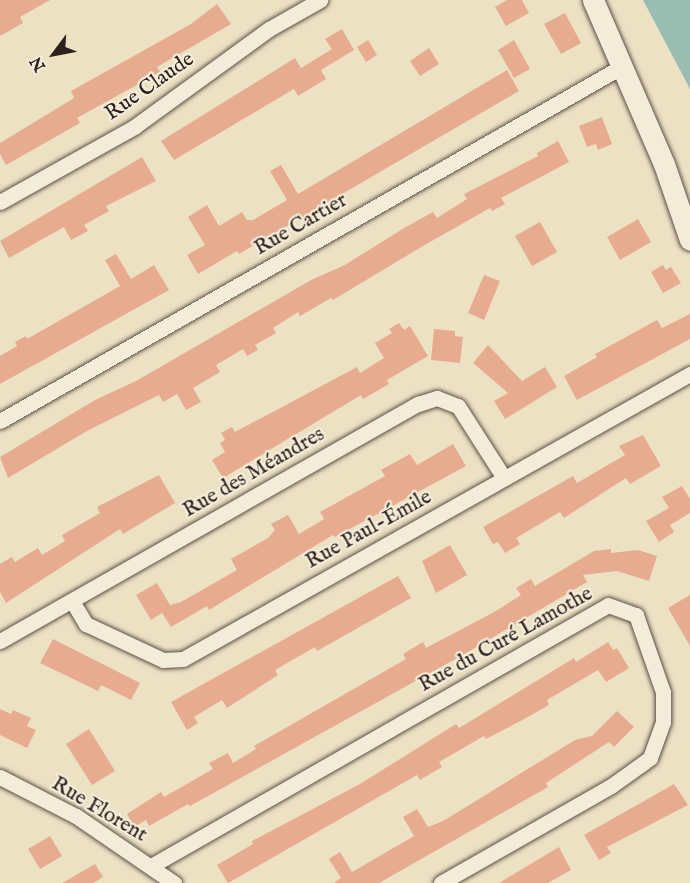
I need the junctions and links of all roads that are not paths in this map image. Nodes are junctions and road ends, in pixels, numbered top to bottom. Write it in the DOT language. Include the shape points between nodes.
graph roads {
  1 [pos="320,0"];
  2 [pos="593,0"];
  3 [pos="623,66"];
  4 [pos="0,202"];
  5 [pos="690,240"];
  6 [pos="690,374"];
  7 [pos="0,421"];
  8 [pos="504,478"];
  9 [pos="72,601"];
  10 [pos="0,641"];
  11 [pos="0,777"];
  12 [pos="151,866"];
  13 [pos="174,883"];
  14 [pos="441,883"];
  1 -- 4 [label="street, Rue Claude" via="269,29 134,127"];
  2 -- 3 [label="main road"];
  3 -- 5 [label="main road"];
  3 -- 7 [label="street, Rue Cartier"];
  6 -- 8 [label="street, Rue Paul-Émile"];
  8 -- 9 [label="street, Rue Paul-Émile" via="183,659 163,660 86,624"];
  8 -- 9 [label="street, Rue des Méandres" via="458,406 437,398 418,404"];
  9 -- 10 [label="street, Rue des Méandres"];
  11 -- 12 [label="street, Rue Florent" via="76,816"];
  12 -- 13 [label="street, Rue Florent"];
  12 -- 14 [label="street, Rue du Curé Lamothe" via="608,605 636,615 663,692 663,722 650,758 611,786"];
}
